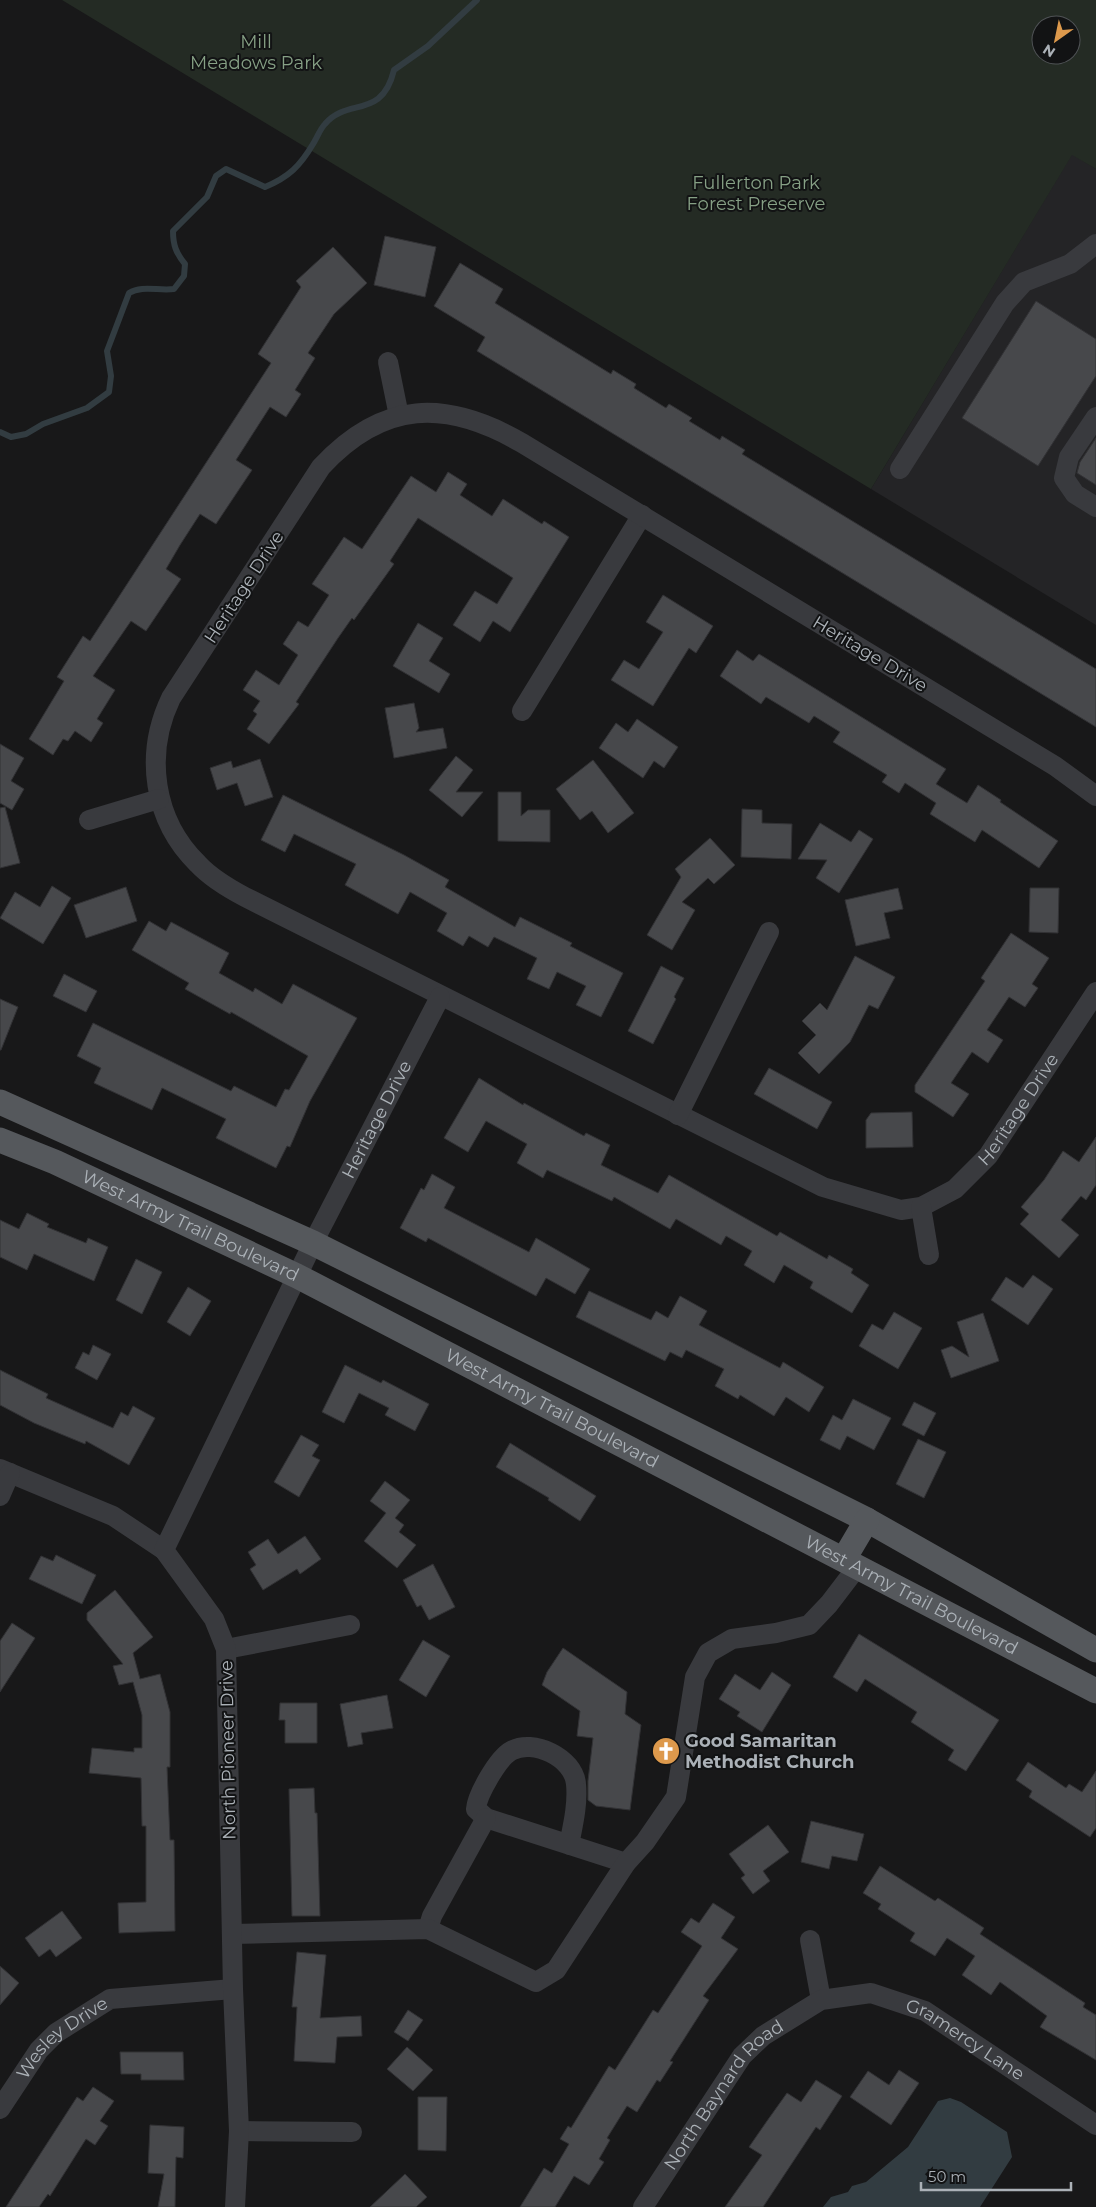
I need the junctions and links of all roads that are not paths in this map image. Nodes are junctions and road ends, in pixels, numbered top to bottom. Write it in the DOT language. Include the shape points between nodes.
graph roads {
  1 [pos="1096,244"];
  2 [pos="388,362"];
  3 [pos="399,416"];
  4 [pos="1096,417"];
  5 [pos="900,469"];
  6 [pos="1096,507"];
  7 [pos="642,515"];
  8 [pos="522,711"];
  9 [pos="1096,796"];
  10 [pos="159,799"];
  11 [pos="88,820"];
  12 [pos="769,932"];
  13 [pos="1096,992"];
  14 [pos="440,997"];
  15 [pos="0,1102"];
  16 [pos="678,1115"];
  17 [pos="0,1140"];
  18 [pos="921,1207"];
  19 [pos="313,1243"];
  20 [pos="929,1255"];
  21 [pos="297,1276"];
  22 [pos="5,1471"];
  23 [pos="0,1496"];
  24 [pos="867,1520"];
  25 [pos="164,1550"];
  26 [pos="851,1562"];
  27 [pos="350,1626"];
  28 [pos="226,1649"];
  29 [pos="1096,1650"];
  30 [pos="1096,1691"];
  31 [pos="486,1818"];
  32 [pos="574,1846"];
  33 [pos="626,1863"];
  34 [pos="428,1929"];
  35 [pos="232,1934"];
  36 [pos="810,1940"];
  37 [pos="233,1989"];
  38 [pos="821,2000"];
  39 [pos="0,2109"];
  40 [pos="1096,2125"];
  41 [pos="239,2131"];
  42 [pos="352,2132"];
  43 [pos="235,2207"];
  44 [pos="644,2207"];
  1 -- 5 [label="street" via="1070,264 1024,282 1005,303"];
  2 -- 3 [label="street"];
  3 -- 7 [label="street, Heritage Drive" via="430,412 464,416 496,428"];
  3 -- 10 [label="street, Heritage Drive" via="341,445 321,467 171,698 158,737 155,765"];
  4 -- 6 [label="street" via="1069,457 1064,478 1075,494"];
  7 -- 8 [label="street"];
  7 -- 9 [label="street, Heritage Drive" via="1055,766"];
  10 -- 11 [label="street"];
  10 -- 14 [label="street, Heritage Drive" via="180,844 198,865 221,883"];
  12 -- 16 [label="street"];
  13 -- 18 [label="street, Heritage Drive" via="988,1156 955,1189"];
  14 -- 16 [label="street, Heritage Drive"];
  14 -- 19 [label="street, Heritage Drive"];
  15 -- 19 [label="main road, West Army Trail Boulevard"];
  16 -- 18 [label="street, Heritage Drive" via="823,1187 901,1210"];
  17 -- 21 [label="main road, West Army Trail Boulevard" via="55,1162"];
  18 -- 20 [label="street"];
  19 -- 21 [label="street"];
  19 -- 24 [label="main road, West Army Trail Boulevard"];
  21 -- 25 [label="street"];
  21 -- 26 [label="main road, West Army Trail Boulevard"];
  22 -- 23 [label="street"];
  22 -- 25 [label="street" via="113,1516"];
  24 -- 26 [label="main road"];
  24 -- 29 [label="main road, West Army Trail Boulevard"];
  25 -- 28 [label="street, North Pioneer Drive" via="214,1619"];
  26 -- 30 [label="main road, West Army Trail Boulevard"];
  26 -- 33 [label="street" via="829,1604 809,1625 732,1639 708,1653 696,1677 676,1797"];
  27 -- 28 [label="street"];
  28 -- 35 [label="street, North Pioneer Drive"];
  31 -- 32 [label="street"];
  31 -- 32 [label="street" via="476,1809 476,1801 496,1766 510,1751 528,1745 569,1765 576,1783"];
  31 -- 34 [label="street"];
  32 -- 33 [label="street"];
  33 -- 34 [label="street" via="556,1970 536,1982"];
  34 -- 35 [label="street"];
  35 -- 37 [label="street, North Pioneer Drive"];
  36 -- 38 [label="street"];
  37 -- 39 [label="street, Wesley Drive" via="110,1999 56,2033 39,2050"];
  37 -- 41 [label="street, North Pioneer Drive"];
  38 -- 40 [label="street, Gramercy Lane" via="871,1993 925,2011"];
  38 -- 44 [label="street, North Baynard Road" via="762,2036 742,2056"];
  41 -- 42 [label="street"];
  41 -- 43 [label="street, North Pioneer Drive"];
}
